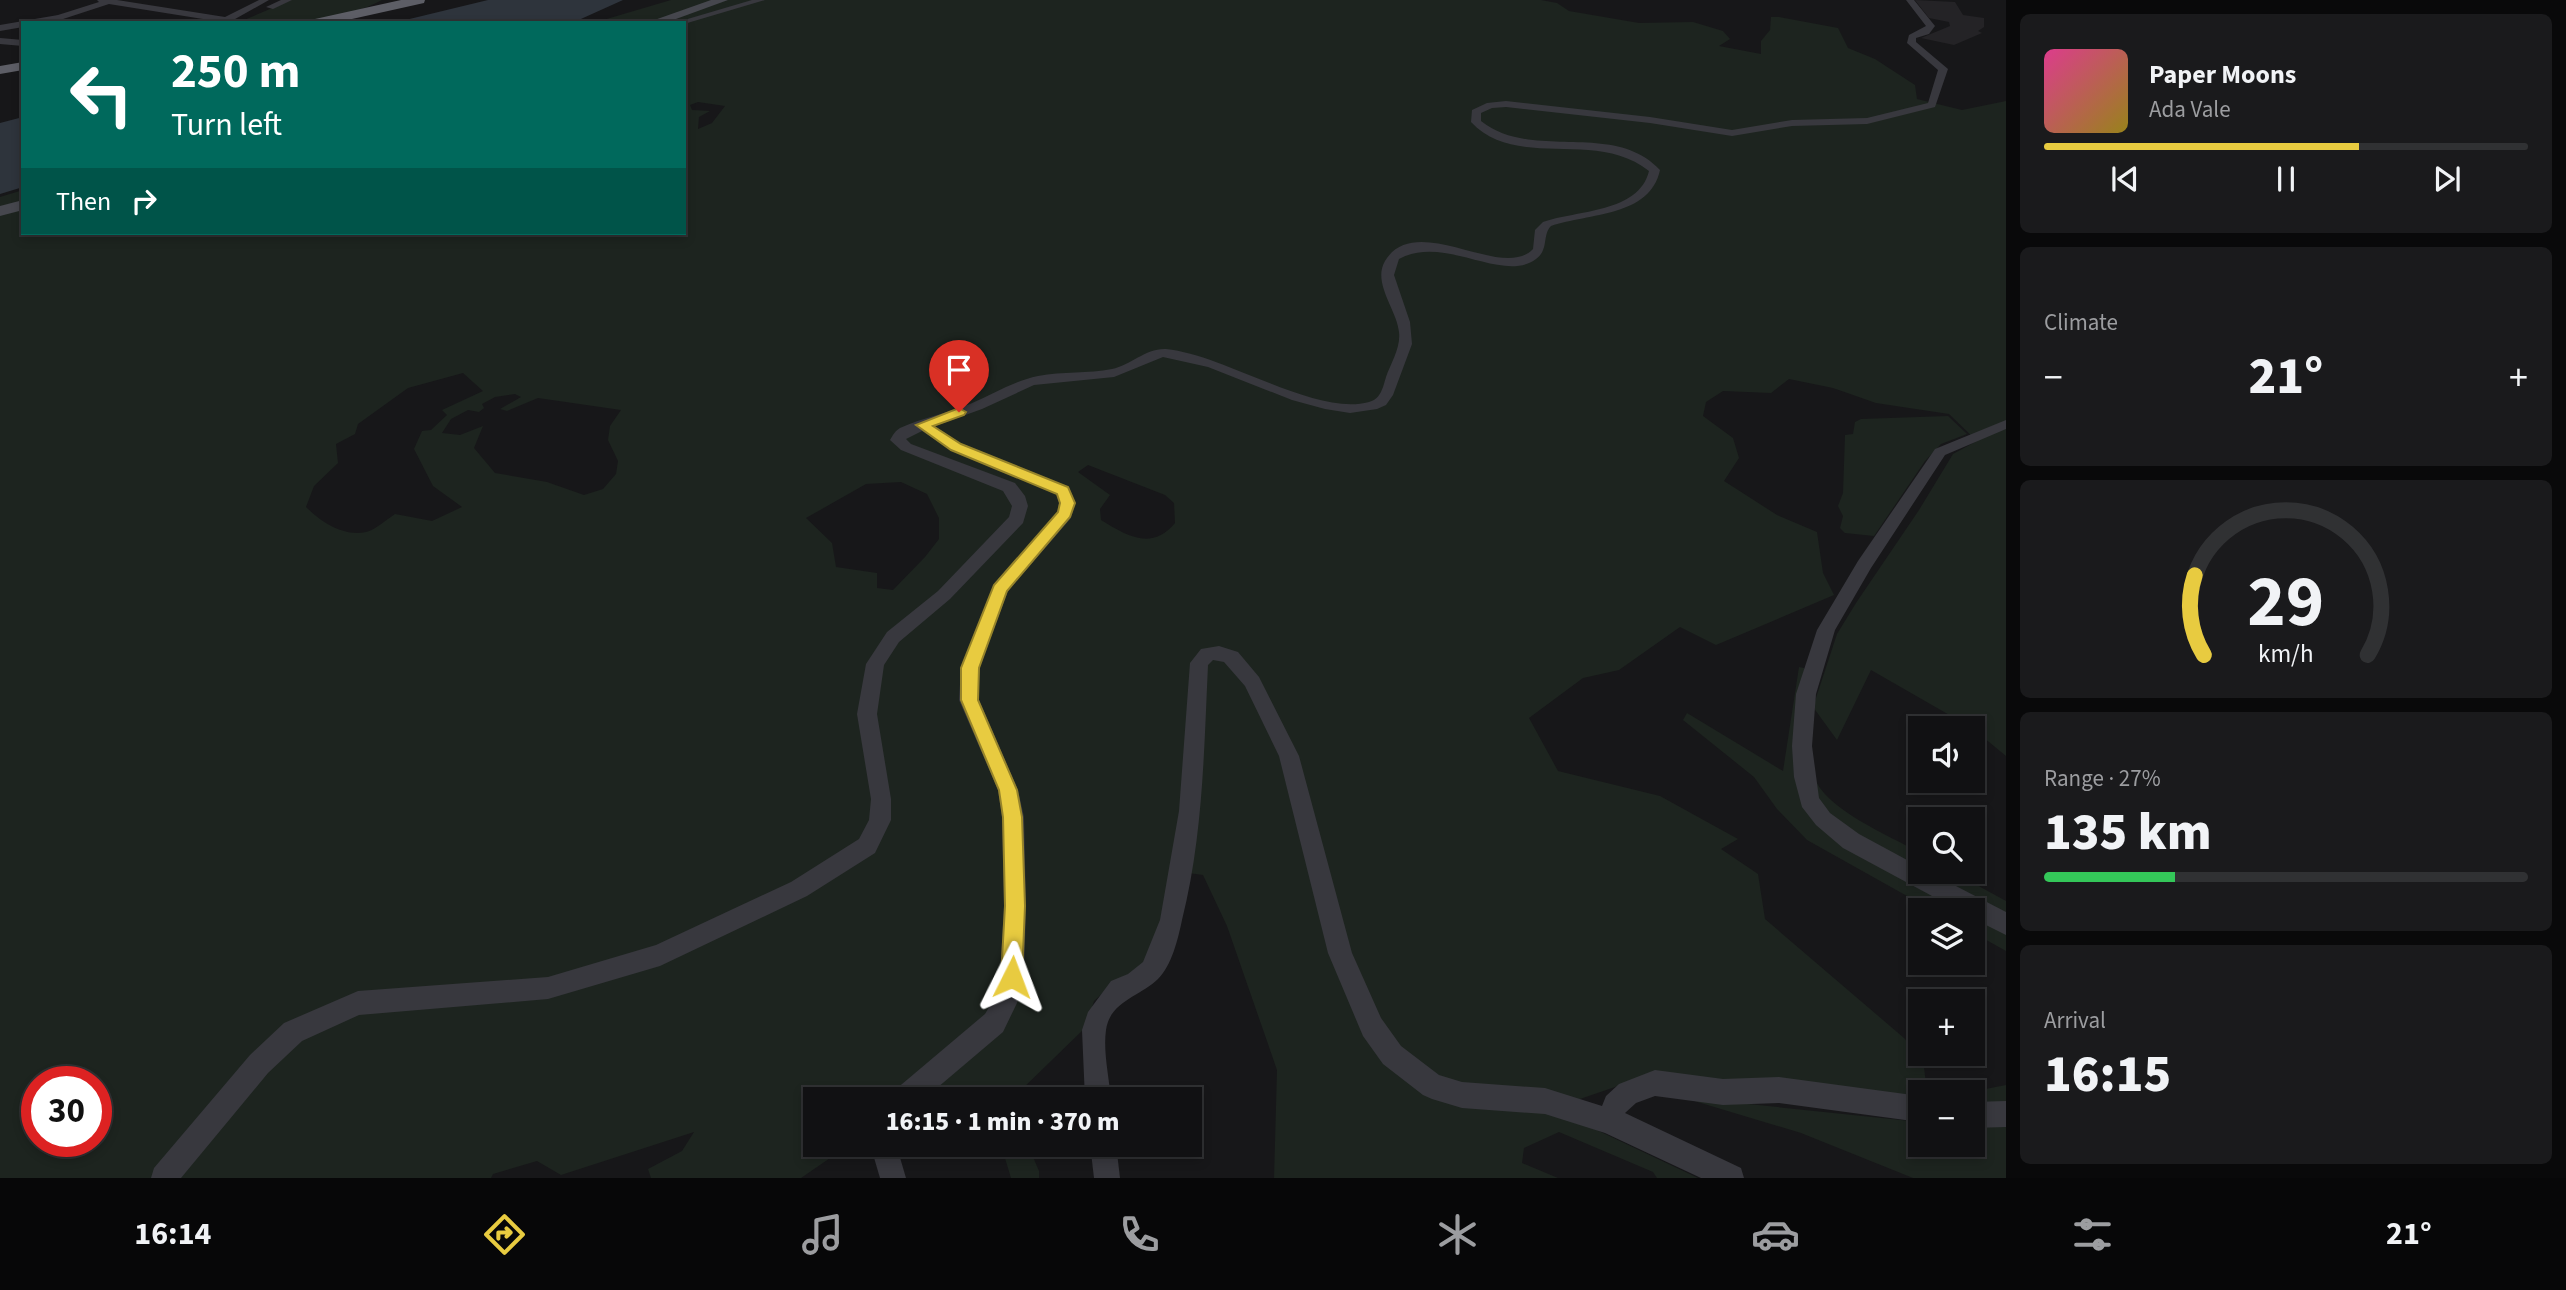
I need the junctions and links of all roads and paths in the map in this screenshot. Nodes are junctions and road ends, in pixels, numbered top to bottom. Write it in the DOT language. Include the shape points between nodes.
graph roads {
  1 [pos="108,0"];
  2 [pos="265,0"];
  3 [pos="278,0"];
  4 [pos="288,0"];
  5 [pos="419,0"];
  6 [pos="722,0"];
  7 [pos="761,0"];
  8 [pos="1910,0"];
  9 [pos="186,2"];
  10 [pos="161,9"];
  11 [pos="223,20"];
  12 [pos="41,21"];
  13 [pos="324,21"];
  14 [pos="658,21"];
  15 [pos="685,21"];
  16 [pos="21,24"];
  17 [pos="0,28"];
  18 [pos="0,41"];
  19 [pos="21,43"];
  20 [pos="21,66"];
  21 [pos="0,70"];
  22 [pos="21,206"];
  23 [pos="0,211"];
  24 [pos="2006,424"];
  25 [pos="923,425"];
  26 [pos="2006,924"];
  27 [pos="918,1087"];
  28 [pos="1097,1087"];
  29 [pos="1908,1107"];
  30 [pos="2006,1114"];
  31 [pos="1985,1115"];
  32 [pos="1609,1121"];
  33 [pos="887,1157"];
  34 [pos="1105,1157"];
  35 [pos="164,1178"];
  36 [pos="893,1178"];
  37 [pos="1107,1178"];
  38 [pos="1731,1178"];
  1 -- 10 [label="street"];
  1 -- 12 [label="street"];
  2 -- 11 [label="street"];
  3 -- 4 [label="street" via="269,7"];
  5 -- 13 [label="highway"];
  6 -- 14 [label="main road"];
  7 -- 15 [label="street"];
  8 -- 25 [label="street" via="1931,26 1910,43 1943,69 1932,106 1867,121 1792,123 1732,133 1506,104 1476,112 1476,122 1483,130 1506,139 1605,148 1631,155 1655,170 1654,180 1647,191 1622,205 1547,224 1541,230 1540,248 1524,260 1494,260 1430,246 1393,257 1388,265 1389,287 1406,335 1386,398 1374,406 1319,402 1217,365 1157,354 1127,370 1030,382"];
  9 -- 10 [label="street"];
  10 -- 11 [label="street"];
  16 -- 17 [label="street"];
  18 -- 19 [label="street"];
  20 -- 21 [label="highway"];
  22 -- 23 [label="main road"];
  24 -- 26 [label="street" via="1941,452 1864,565 1826,630 1807,694 1802,746 1809,801 1823,819 1851,841"];
  25 -- 27 [label="street" via="956,447 1063,491 1067,503 1065,514 1000,589 970,668 969,700 1008,790 1013,817 1012,977 994,1023"];
  25 -- 35 [label="street" via="902,433 898,440 1009,487 1020,506 1017,519 1001,538 944,595 893,637 874,664 867,714 881,799 880,820 867,846 799,889 660,955 575,982 358,1003 333,1012 293,1032 259,1064"];
  28 -- 32 [label="street" via="1094,1031 1100,1012 1119,989 1151,970 1171,920 1190,811 1199,663 1208,654 1219,653 1231,657 1245,672 1289,756 1340,953 1372,1027 1392,1055 1432,1086 1462,1095 1545,1101"];
  29 -- 32 [label="street" via="1779,1090 1723,1092 1654,1083 1628,1093 1615,1105"];
  30 -- 31 [label="street"];
  32 -- 38 [label="street"];
  33 -- 36 [label="street"];
  34 -- 37 [label="street"];
}
